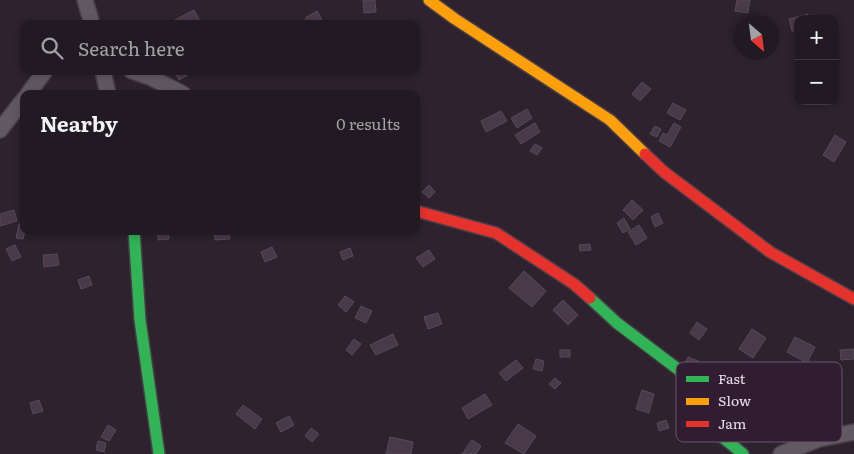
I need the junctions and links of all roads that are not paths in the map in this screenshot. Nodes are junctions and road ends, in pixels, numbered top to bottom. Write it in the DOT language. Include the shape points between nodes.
graph roads {
  1 [pos="429,0"];
  2 [pos="42,75"];
  3 [pos="104,75"];
  4 [pos="143,75"];
  5 [pos="31,90"];
  6 [pos="107,90"];
  7 [pos="175,90"];
  8 [pos="20,104"];
  9 [pos="0,130"];
  10 [pos="420,212"];
  11 [pos="134,235"];
  12 [pos="854,299"];
  13 [pos="676,368"];
  14 [pos="728,442"];
  15 [pos="810,442"];
  16 [pos="159,454"];
  17 [pos="743,454"];
  18 [pos="781,454"];
  1 -- 12 [label="street" via="610,120 664,172 770,252"];
  2 -- 5 [label="street"];
  3 -- 6 [label="street"];
  4 -- 7 [label="street"];
  8 -- 9 [label="street"];
  10 -- 13 [label="street" via="496,233 574,284 617,323"];
  11 -- 16 [label="street" via="140,320"];
  14 -- 17 [label="street"];
  15 -- 18 [label="street"];
}
